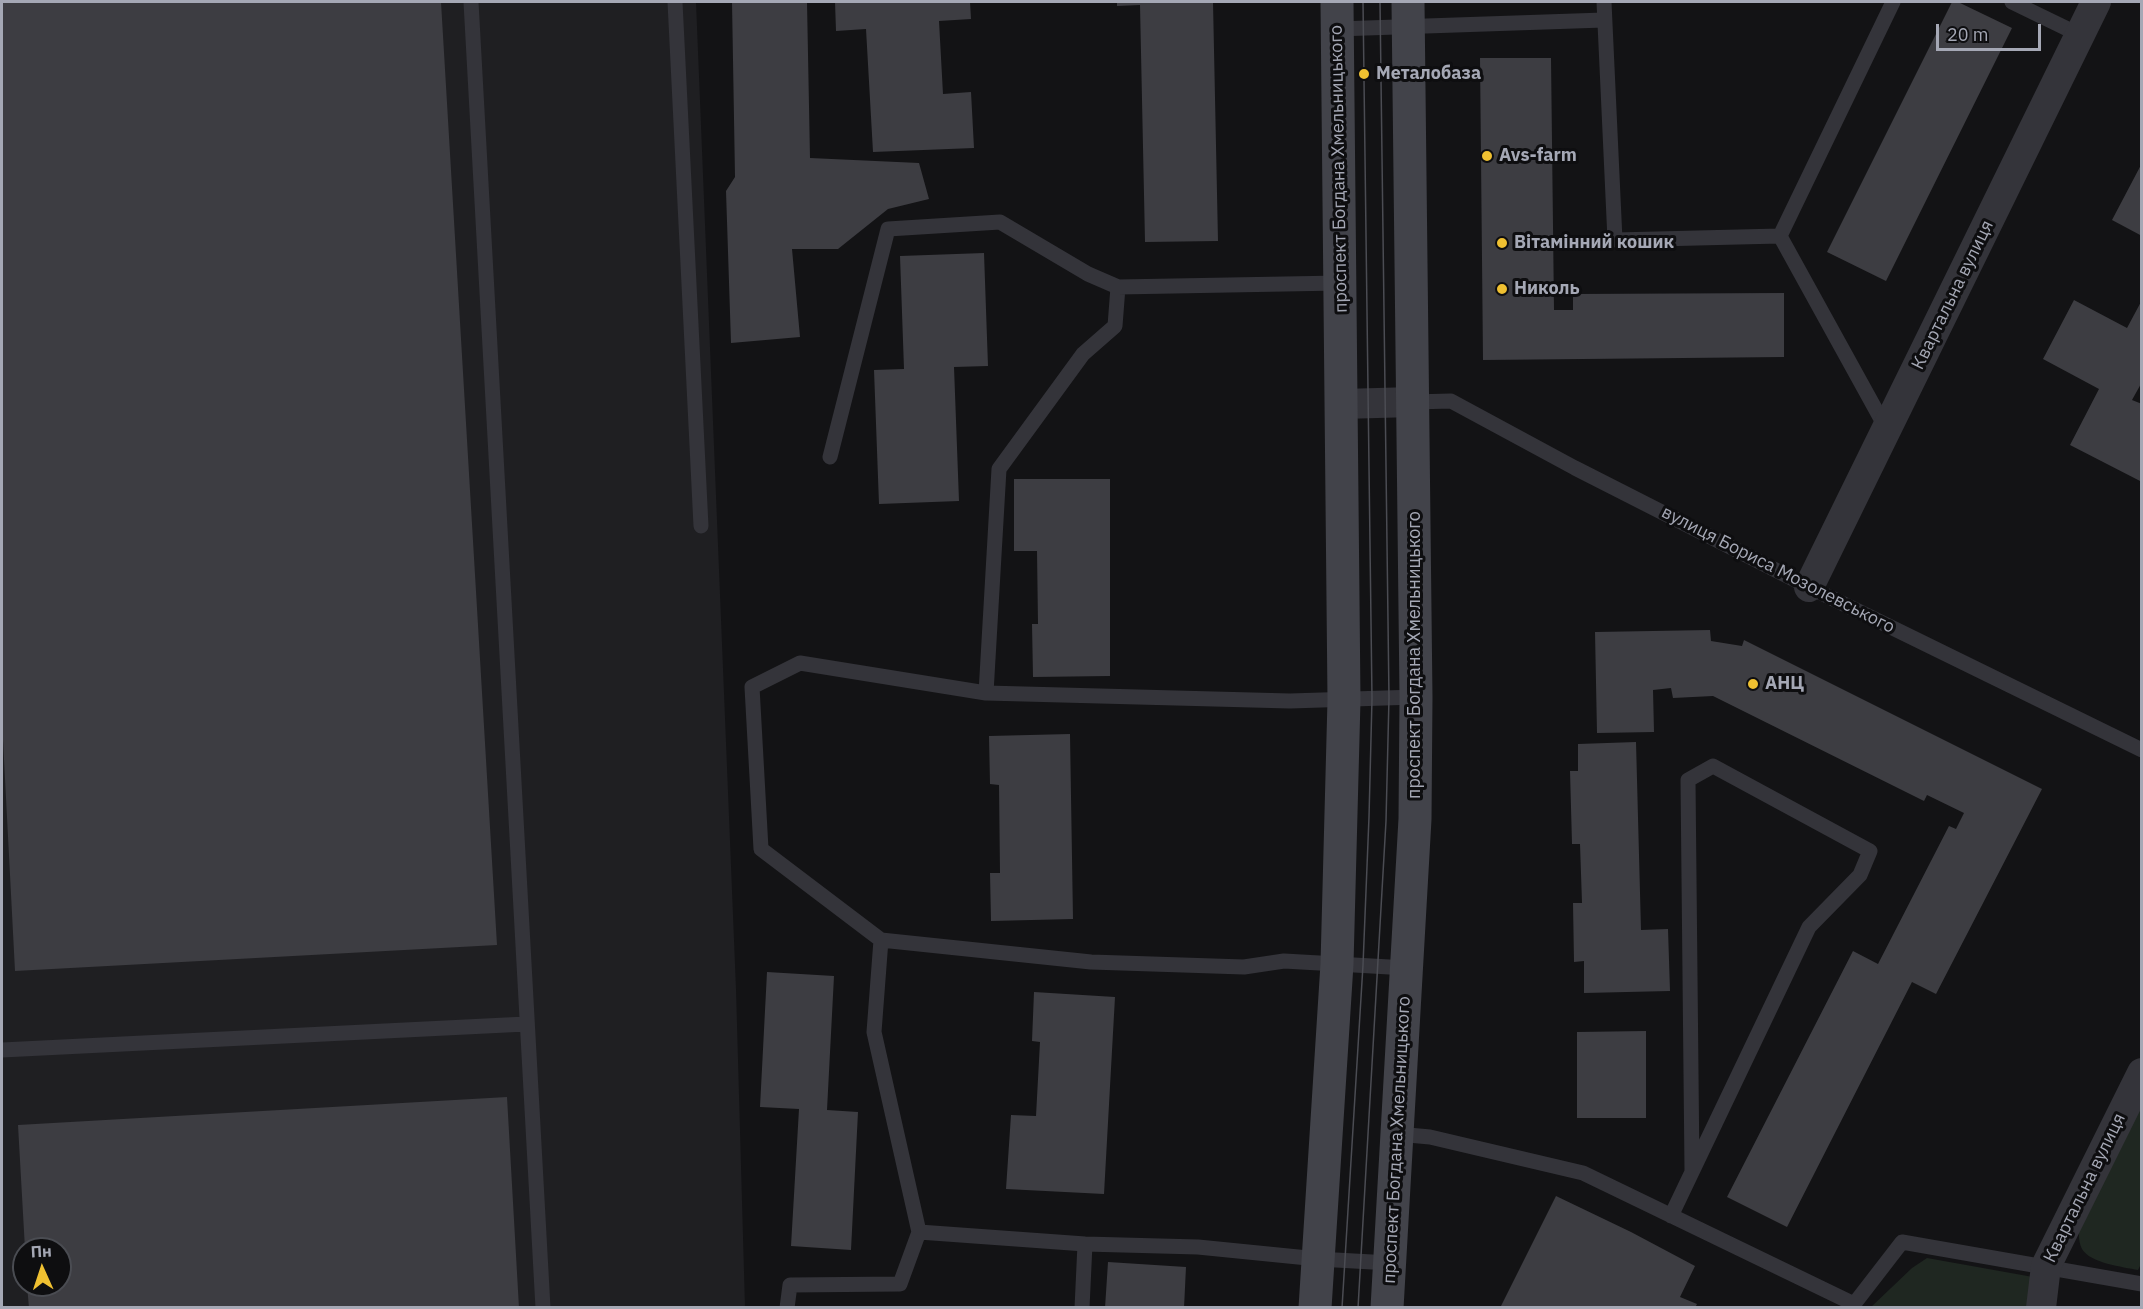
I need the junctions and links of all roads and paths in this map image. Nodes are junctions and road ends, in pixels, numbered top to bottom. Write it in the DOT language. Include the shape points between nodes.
graph roads {
  1 [pos="471,2"];
  2 [pos="675,2"];
  3 [pos="1604,2"];
  4 [pos="1893,2"];
  5 [pos="2012,2"];
  6 [pos="2097,2"];
  7 [pos="1408,14"];
  8 [pos="1337,15"];
  9 [pos="1604,20"];
  10 [pos="2080,35"];
  11 [pos="1780,236"];
  12 [pos="1340,283"];
  13 [pos="1118,287"];
  14 [pos="1413,402"];
  15 [pos="1342,404"];
  16 [pos="1887,430"];
  17 [pos="830,457"];
  18 [pos="701,526"];
  19 [pos="1809,587"];
  20 [pos="986,693"];
  21 [pos="1416,698"];
  22 [pos="1344,699"];
  23 [pos="2142,750"];
  24 [pos="881,940"];
  25 [pos="1337,964"];
  26 [pos="1407,968"];
  27 [pos="526,1024"];
  28 [pos="2,1050"];
  29 [pos="2142,1073"];
  30 [pos="1397,1134"];
  31 [pos="1692,1171"];
  32 [pos="1671,1216"];
  33 [pos="919,1232"];
  34 [pos="1085,1244"];
  35 [pos="1318,1259"];
  36 [pos="1390,1263"];
  37 [pos="2046,1266"];
  38 [pos="2142,1284"];
  39 [pos="1852,1306"];
  40 [pos="543,1308"];
  41 [pos="787,1308"];
  42 [pos="1082,1308"];
  43 [pos="1315,1308"];
  44 [pos="1387,1308"];
  45 [pos="2041,1308"];
  1 -- 27 [label="lane"];
  2 -- 18 [label="lane"];
  3 -- 9 [label="lane"];
  4 -- 11 [label="lane"];
  5 -- 10 [label="lane"];
  6 -- 10 [label="street, Квартальна вулиця"];
  7 -- 8 [label="lane"];
  7 -- 9 [label="lane"];
  7 -- 14 [label="main road, проспект Богдана Хмельницького"];
  8 -- 12 [label="main road, проспект Богдана Хмельницького"];
  9 -- 11 [label="lane" via="1615,240"];
  10 -- 16 [label="street, Квартальна вулиця"];
  11 -- 16 [label="lane"];
  12 -- 13 [label="lane"];
  12 -- 15 [label="main road, проспект Богдана Хмельницького"];
  13 -- 17 [label="lane" via="1088,274 1000,222 888,229"];
  13 -- 20 [label="lane" via="1115,326 1083,354 999,469"];
  14 -- 15 [label="street"];
  14 -- 19 [label="lane, вулиця Бориса Мозолевського" via="1451,401"];
  14 -- 21 [label="main road, проспект Богдана Хмельницького"];
  15 -- 22 [label="main road, проспект Богдана Хмельницького"];
  16 -- 19 [label="street, Квартальна вулиця"];
  19 -- 23 [label="lane, вулиця Бориса Мозолевського"];
  20 -- 22 [label="lane" via="1279,701"];
  20 -- 24 [label="lane" via="800,663 752,687 761,849"];
  21 -- 22 [label="lane"];
  21 -- 26 [label="main road, проспект Богдана Хмельницького" via="1415,819"];
  22 -- 25 [label="main road, проспект Богдана Хмельницького"];
  24 -- 25 [label="lane" via="1091,962 1244,967 1284,961"];
  24 -- 33 [label="lane" via="874,1032"];
  25 -- 26 [label="lane"];
  25 -- 35 [label="main road, проспект Богдана Хмельницького"];
  26 -- 30 [label="main road, проспект Богдана Хмельницького"];
  27 -- 28 [label="lane"];
  27 -- 40 [label="lane"];
  29 -- 37 [label="street, Квартальна вулиця"];
  30 -- 32 [label="lane" via="1430,1137 1583,1173"];
  30 -- 36 [label="main road, проспект Богдана Хмельницького"];
  31 -- 31 [label="lane" via="1809,927 1860,875 1870,851 1713,766 1688,780"];
  31 -- 32 [label="lane"];
  32 -- 39 [label="lane"];
  33 -- 34 [label="lane"];
  33 -- 41 [label="lane" via="900,1284 790,1285"];
  34 -- 35 [label="lane" via="1197,1246"];
  34 -- 42 [label="lane"];
  35 -- 36 [label="lane"];
  35 -- 43 [label="main road, проспект Богдана Хмельницького"];
  36 -- 44 [label="main road, проспект Богдана Хмельницького"];
  37 -- 38 [label="lane"];
  37 -- 39 [label="lane" via="1902,1242"];
  37 -- 45 [label="street, Квартальна вулиця"];
}
